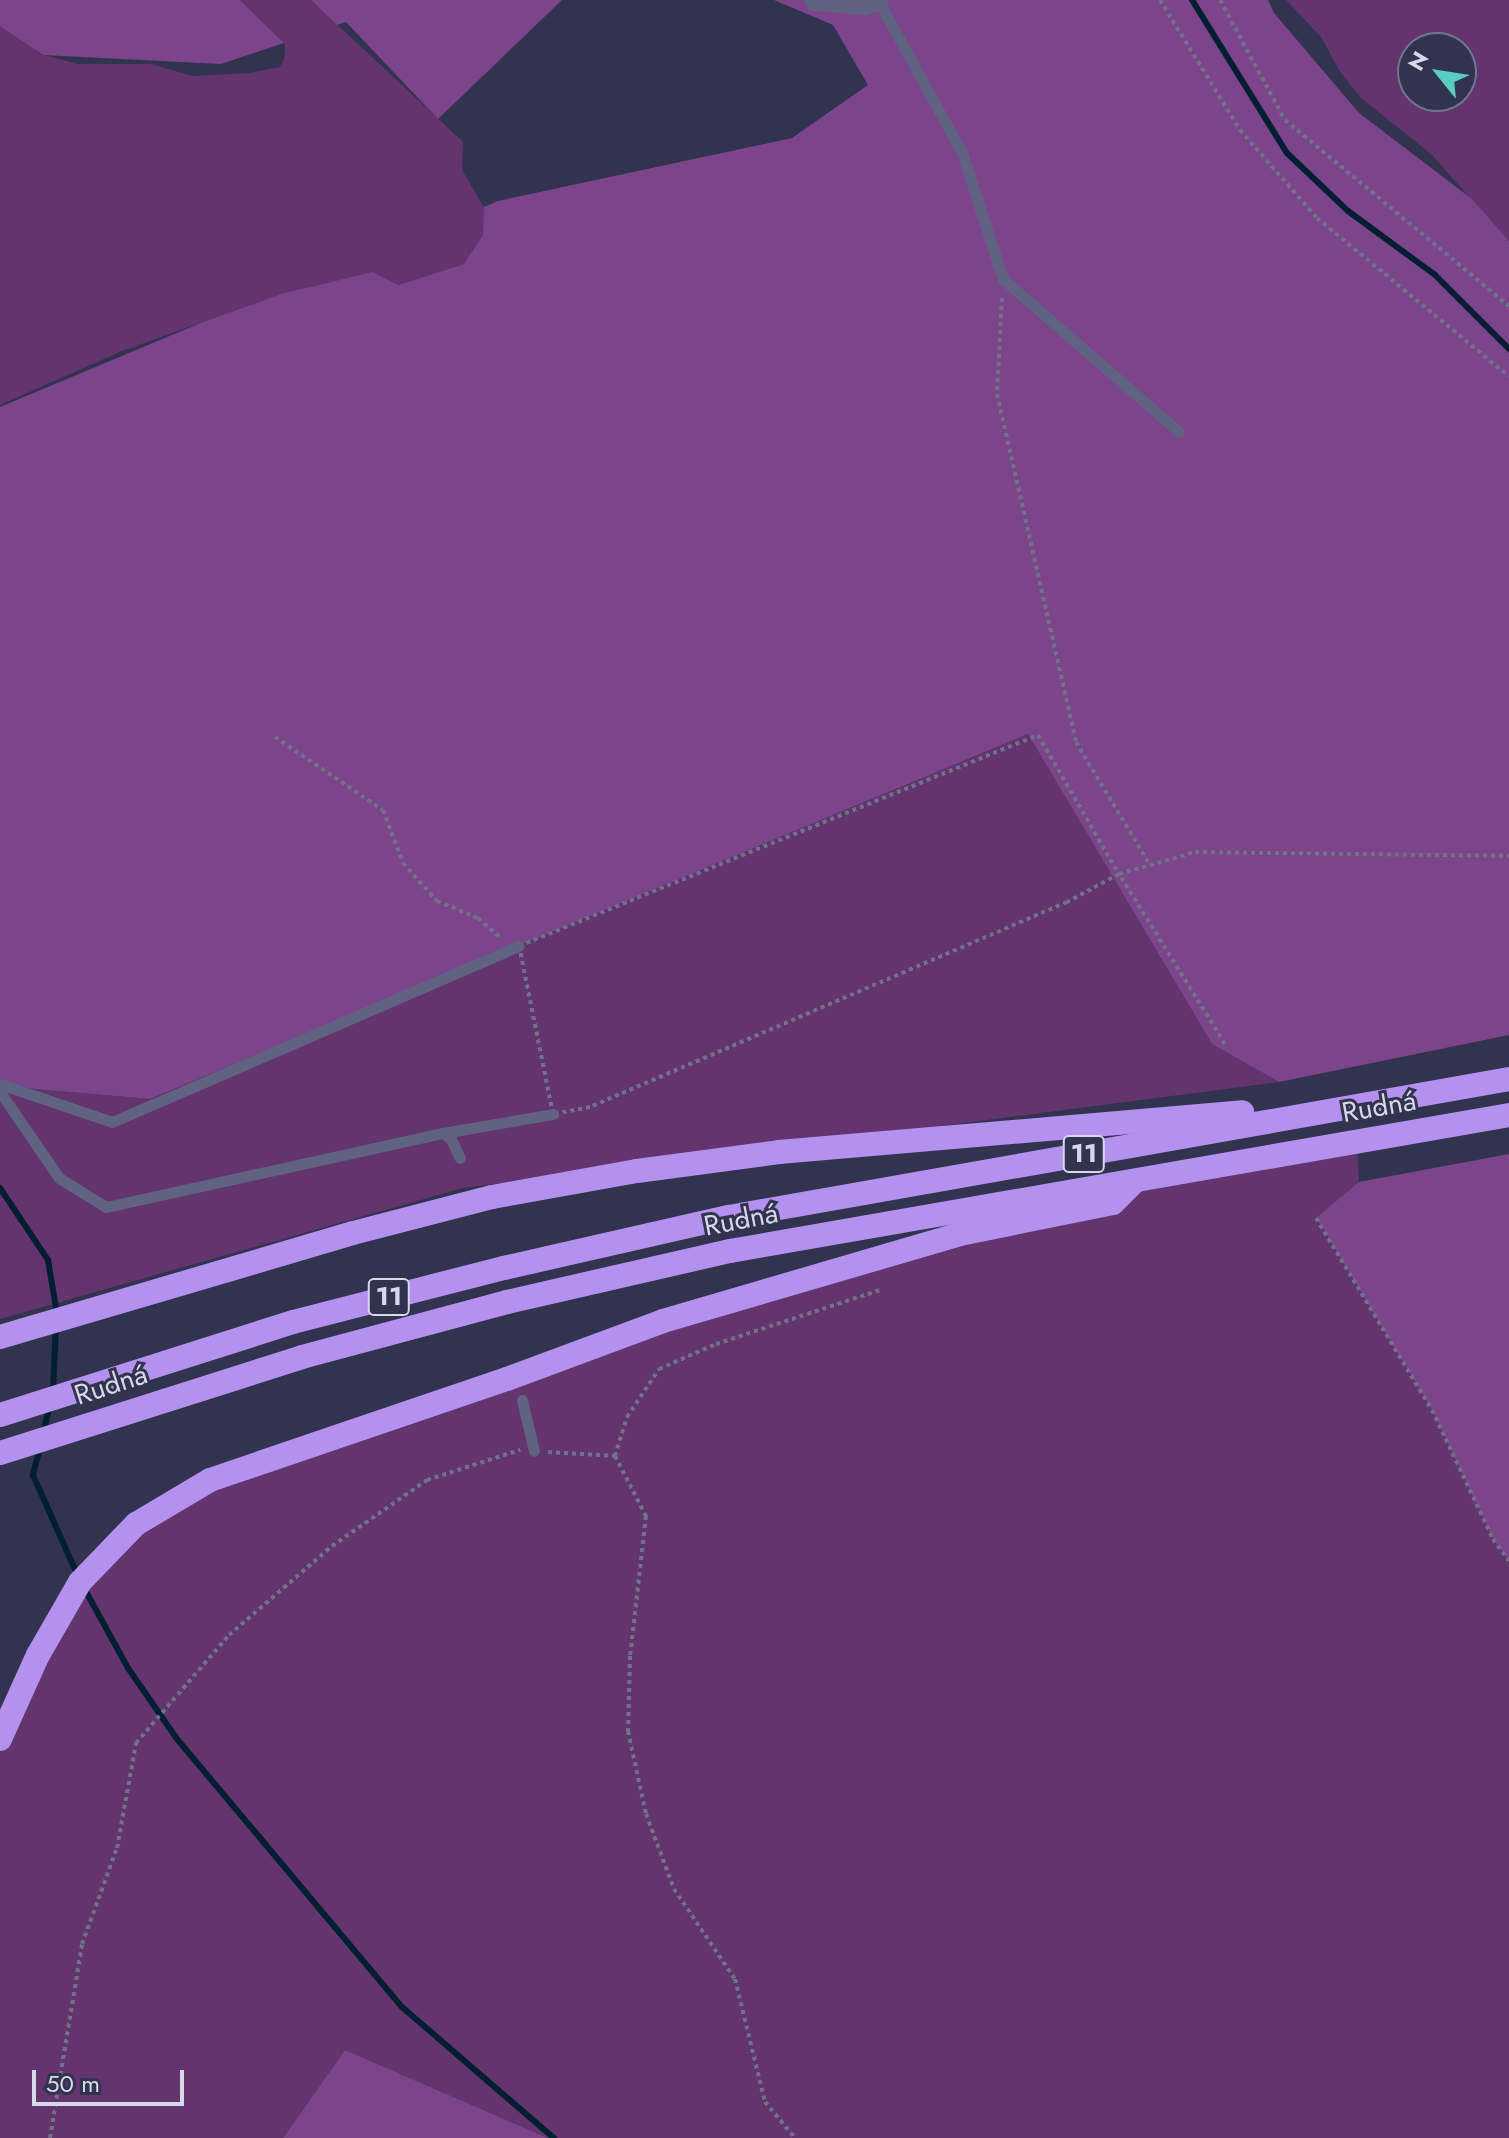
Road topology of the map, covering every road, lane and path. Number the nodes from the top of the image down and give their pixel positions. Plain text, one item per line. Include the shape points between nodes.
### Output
1 (815, 0) edge
2 (878, 0) edge
3 (1160, 0) edge
4 (1220, 0) edge
5 (1003, 279) junction
6 (1509, 306) edge
7 (1509, 376) edge
8 (1179, 432) dead end
9 (275, 737) dead end
10 (1509, 856) edge
11 (1150, 865) junction
12 (1119, 874) junction
13 (502, 940) dead end
14 (519, 946) junction
15 (1225, 1044) dead end
16 (1509, 1079) edge
17 (0, 1084) edge
18 (0, 1092) edge
19 (1383, 1101) junction
20 (553, 1114) junction
21 (1509, 1115) edge
22 (443, 1133) junction
23 (460, 1158) dead end
24 (1134, 1182) junction
25 (1316, 1218) dead end
26 (880, 1290) dead end
27 (0, 1337) edge
28 (522, 1400) dead end
29 (0, 1415) edge
30 (534, 1451) junction
31 (0, 1453) edge
32 (615, 1456) junction
33 (1509, 1561) edge
34 (0, 1739) edge
35 (50, 2138) edge
36 (795, 2138) edge

1 - 2 street
2 - 5 lane via 962,153
3 - 7 path via 1240,130 1317,218
4 - 6 path via 1285,120
5 - 8 lane
5 - 11 path via 997,394 1076,742
9 - 13 path via 383,810 403,863 437,901 478,918
10 - 11 path via 1195,852
11 - 12 path
12 - 14 path via 1038,735
12 - 15 path
12 - 20 path via 1067,902 590,1107
14 - 17 lane via 112,1122
14 - 20 path
16 - 19 highway, Rudná / 11
18 - 22 lane via 59,1178 106,1207
19 - 27 highway via 872,1143 623,1174 492,1197 353,1233
19 - 29 highway, Rudná / 11 via 729,1217 504,1268 293,1322
20 - 22 lane
21 - 24 highway, Rudná / 11
22 - 23 lane
24 - 31 highway, Rudná / 11 via 730,1251 507,1302 302,1357
24 - 34 highway via 1113,1203 960,1234 663,1321 210,1480 136,1524 80,1582 38,1655
25 - 33 path via 1432,1410 1493,1539
26 - 32 path via 716,1344 659,1369 627,1417
28 - 30 lane
30 - 32 path
30 - 35 path via 521,1449 427,1480 332,1546 229,1635 136,1743 117,1848 82,1944
32 - 36 path via 646,1516 631,1641 628,1731 643,1800 674,1889 735,1979 765,2102

